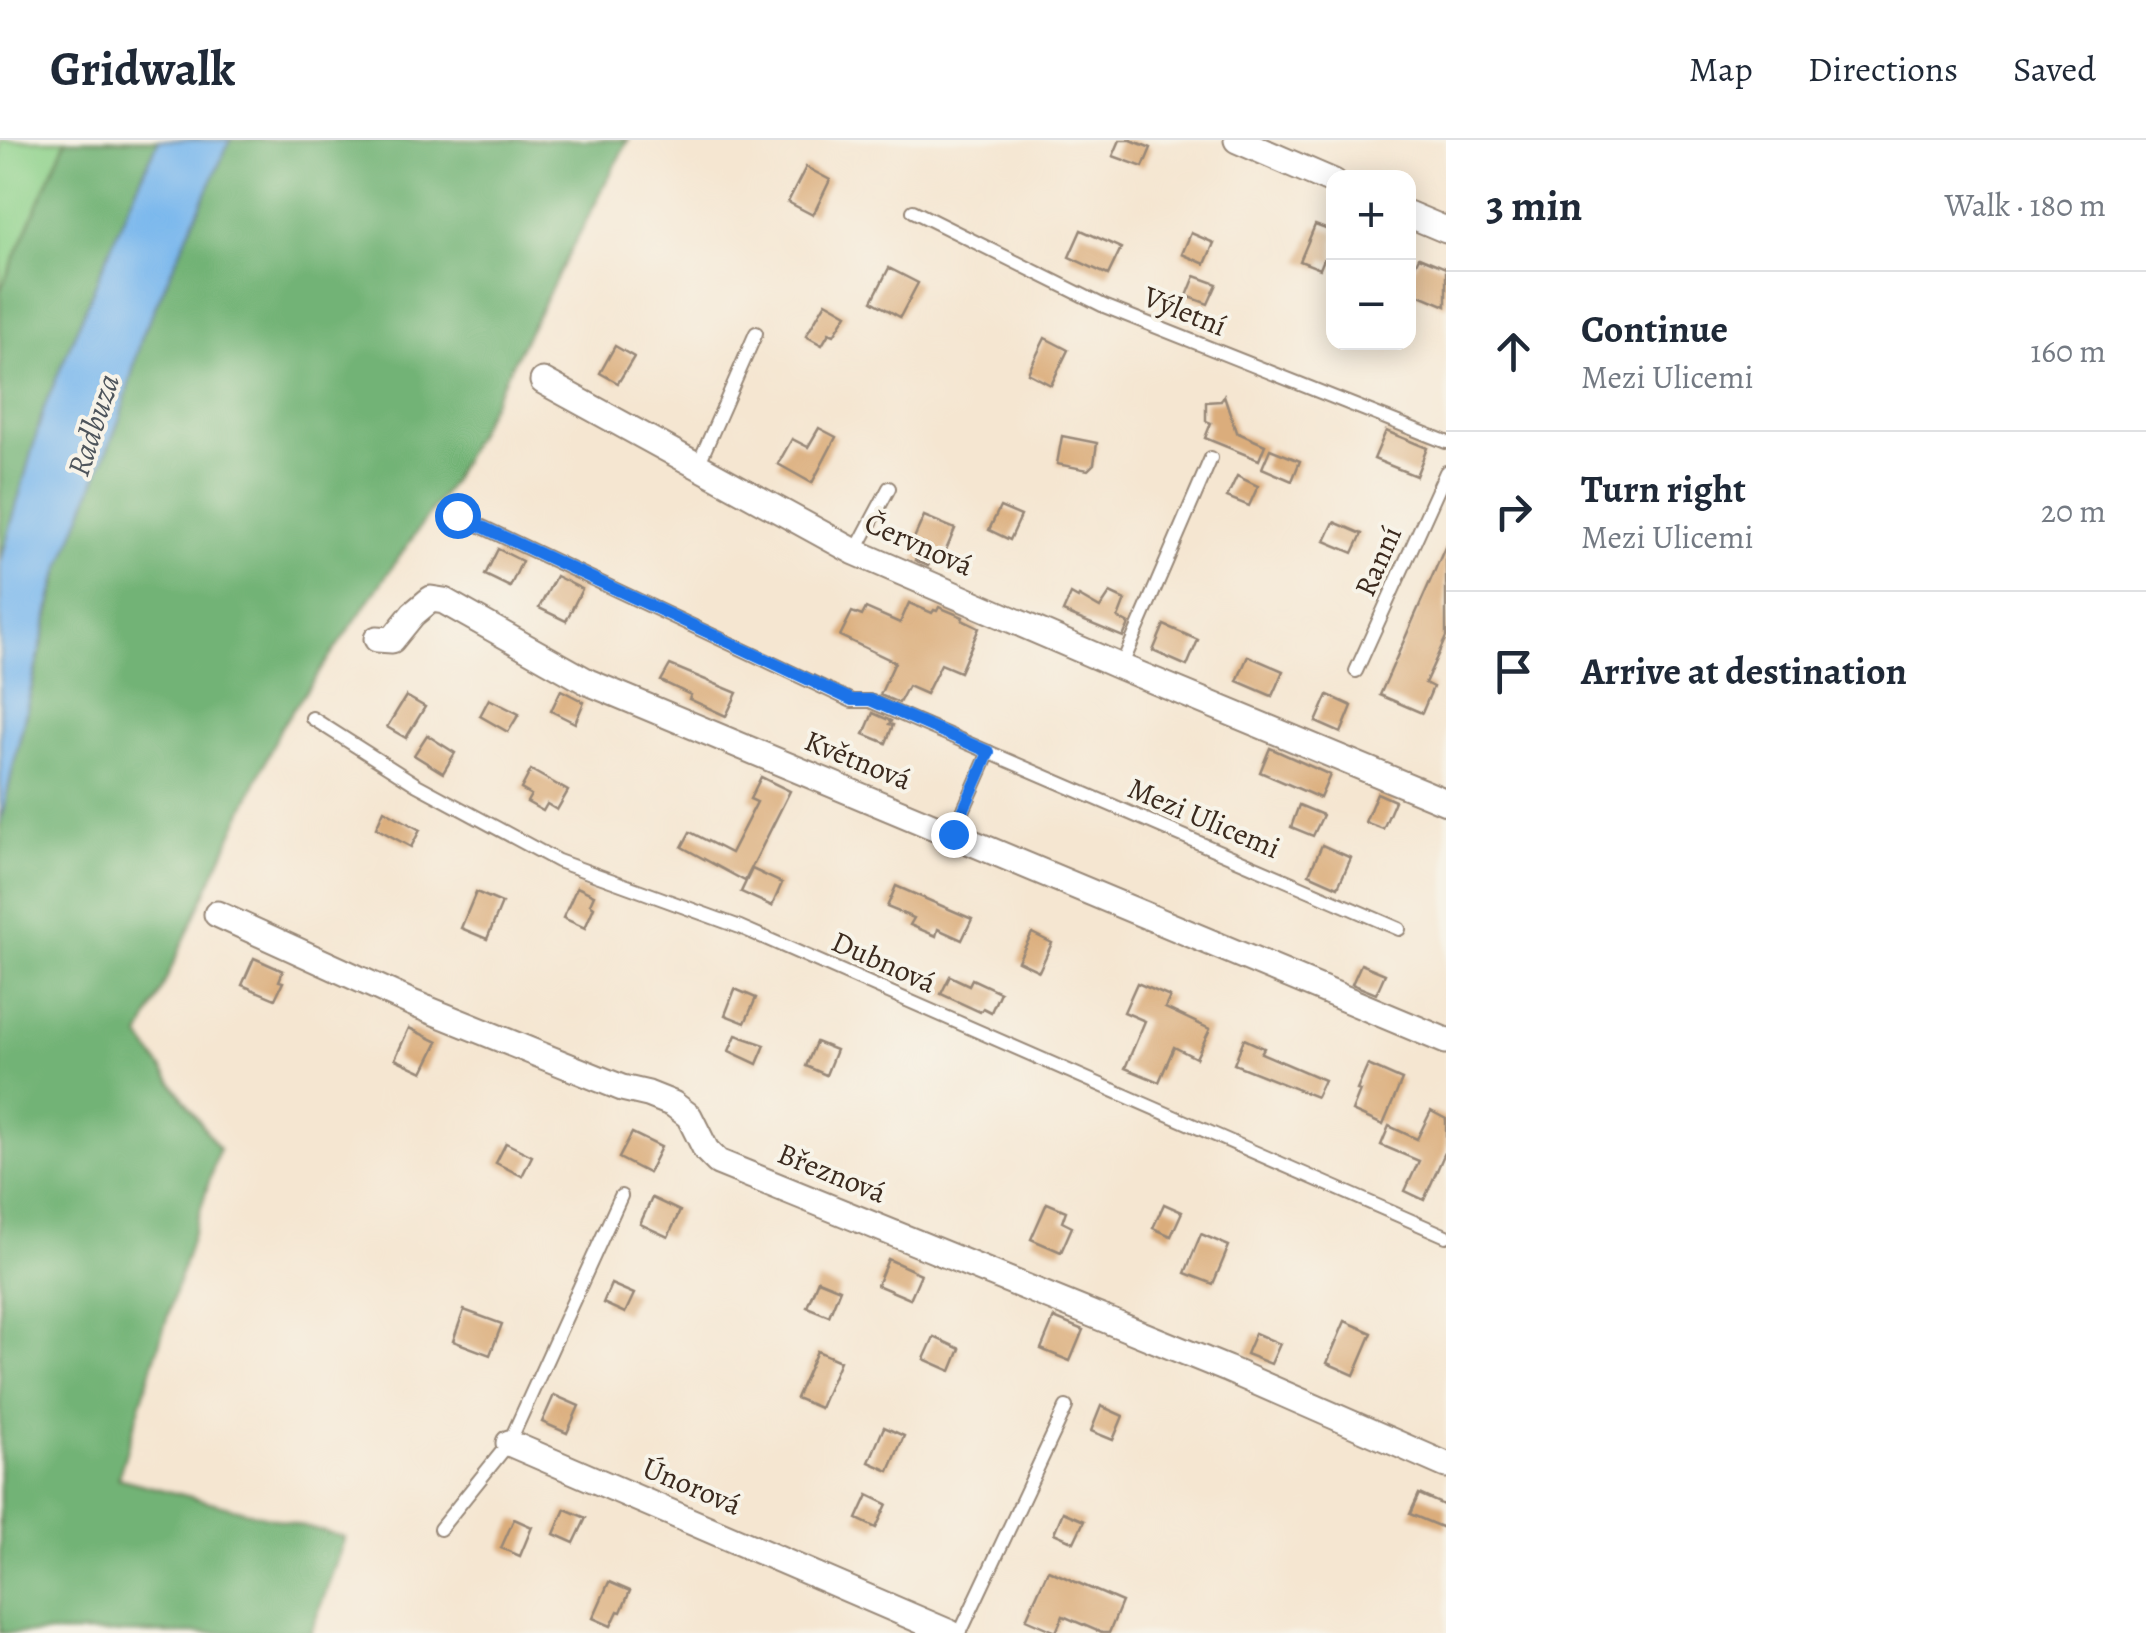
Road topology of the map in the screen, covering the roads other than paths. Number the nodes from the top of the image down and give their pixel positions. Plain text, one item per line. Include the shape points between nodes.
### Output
1 (1237, 140) edge
2 (1326, 179) edge
3 (913, 212) dead end
4 (1416, 217) edge
5 (1446, 230) edge
6 (756, 333) dead end
7 (543, 381) dead end
8 (1446, 442) edge
9 (1211, 458) dead end
10 (698, 466) junction
11 (1446, 472) edge
12 (889, 488) dead end
13 (457, 515) dead end
14 (855, 552) junction
15 (378, 639) dead end
16 (1121, 667) junction
17 (1356, 671) dead end
18 (312, 718) dead end
19 (989, 752) junction
20 (1446, 802) edge
21 (953, 834) junction
22 (217, 914) dead end
23 (1399, 929) dead end
24 (1446, 1041) edge
25 (621, 1196) dead end
26 (1446, 1236) edge
27 (1066, 1408) dead end
28 (509, 1443) junction
29 (1446, 1465) edge
30 (440, 1528) dead end
31 (945, 1632) edge

1 - 2 street
3 - 8 lane, Výletní via 1104,306
4 - 5 street
6 - 10 lane
7 - 10 street, Červnová
9 - 16 lane
10 - 14 street, Červnová
11 - 17 lane, Ranní
12 - 14 lane
13 - 19 lane, Mezi Ulicemi via 852,700 870,700
14 - 16 street, Červnová
15 - 21 street, Květnová via 392,640 432,599 444,601 588,682
16 - 20 street, Červnová
18 - 26 lane, Dubnová via 558,862 740,927
19 - 21 lane
19 - 23 lane, Mezi Ulicemi
21 - 24 street, Květnová
22 - 29 street, Březnová via 412,1003 673,1104 689,1116 718,1162
25 - 28 lane
27 - 31 lane
28 - 30 lane
28 - 31 street, Únorová

